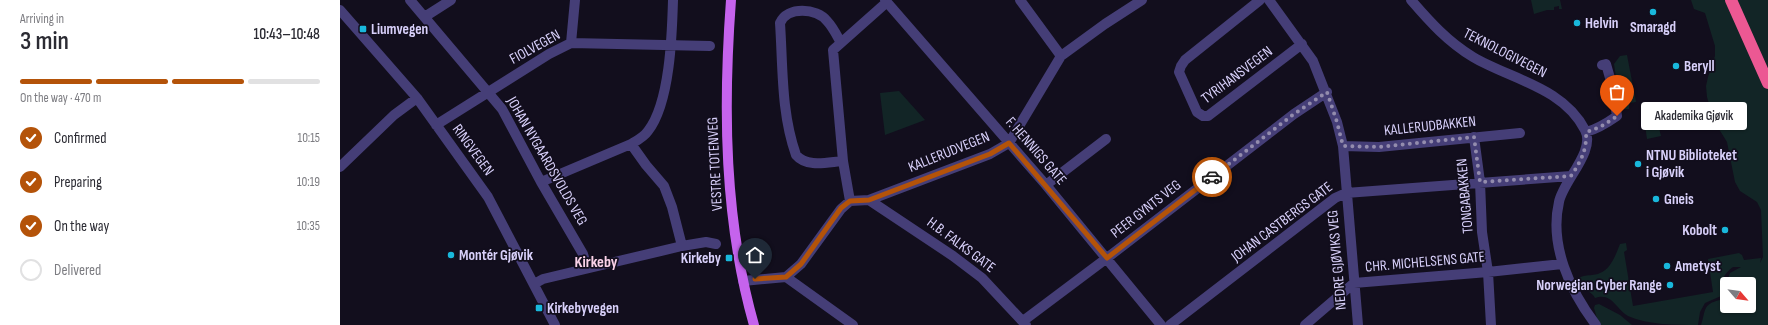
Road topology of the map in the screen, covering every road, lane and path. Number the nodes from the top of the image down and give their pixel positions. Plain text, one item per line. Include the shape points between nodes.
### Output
1 (410, 0) edge
2 (451, 0) edge
3 (575, 0) edge
4 (673, 0) edge
5 (731, 0) edge
6 (1020, 0) edge
7 (1142, 0) edge
8 (1260, 0) edge
9 (1270, 0) edge
10 (1411, 0) edge
11 (1731, 0) edge
12 (886, 1) edge
13 (340, 10) edge
14 (426, 16) junction
15 (571, 44) junction
16 (1302, 44) junction
17 (671, 46) junction
18 (710, 46) dead end
19 (837, 46) junction
20 (1061, 56) junction
21 (1602, 65) dead end
22 (1768, 82) edge
23 (487, 92) junction
24 (1327, 92) junction
25 (416, 98) junction
26 (436, 125) junction
27 (1586, 132) junction
28 (1520, 133) dead end
29 (1474, 137) junction
30 (1106, 139) dead end
31 (1009, 143) junction
32 (631, 144) junction
33 (1343, 146) junction
34 (843, 161) junction
35 (340, 167) edge
36 (1571, 176) junction
37 (541, 182) junction
38 (1480, 182) junction
39 (1046, 185) junction
40 (1346, 193) junction
41 (869, 200) junction
42 (850, 201) junction
43 (716, 244) dead end
44 (682, 246) junction
45 (1107, 258) junction
46 (1562, 264) junction
47 (587, 268) junction
48 (1488, 272) junction
49 (786, 277) junction
50 (743, 281) junction
51 (1354, 283) junction
52 (534, 284) junction
53 (1024, 323) edge
54 (555, 325) edge
55 (754, 325) edge
56 (853, 325) edge
57 (1161, 325) edge
58 (1170, 325) edge
59 (1304, 325) edge
60 (1358, 325) edge
61 (1491, 325) edge
62 (1596, 325) edge

1 - 14 street, JOHAN NYGAARDSVOLDS VEG
2 - 14 street
3 - 15 street
4 - 17 street
5 - 50 main road, VESTRE TOTENVEG via 728,148 733,219
6 - 20 street
7 - 20 street, KALLERUDVEGEN
8 - 16 street, TYRIHANSVEGEN via 1185,60 1181,66 1179,72 1197,112 1208,116
9 - 16 street, NEDRE GJØVIKS VEG
10 - 27 street, TEKNOLOGIVEGEN via 1449,41 1474,58 1539,87 1569,110
11 - 22 highway
12 - 19 street
12 - 31 street, F. HENNIGS GATE
13 - 25 street, RINGVEGEN
14 - 23 street, JOHAN NYGAARDSVOLDS VEG
15 - 17 street, FIOLVEGEN
15 - 23 street, FIOLVEGEN via 549,54
16 - 24 street, NEDRE GJØVIKS VEG
17 - 18 street, FIOLVEGEN
17 - 32 street via 670,62 657,114 648,132
19 - 34 street
19 - 34 street via 827,20 814,12 788,14 782,18 782,85 796,155 809,163
20 - 31 street, KALLERUDVEGEN
21 - 27 street via 1606,64 1612,84 1617,116 1606,124
23 - 26 street, FIOLVEGEN
23 - 37 street, JOHAN NYGAARDSVOLDS VEG via 502,109
24 - 33 street, NEDRE GJØVIKS VEG
24 - 45 street, PEER GYNTS VEG via 1294,114
25 - 26 street, RINGVEGEN
25 - 35 street via 394,115
26 - 52 street, RINGVEGEN via 488,196
27 - 36 street via 1587,146
28 - 29 street, KALLERUDBAKKEN
29 - 33 street, KALLERUDBAKKEN via 1379,147
29 - 38 street, TONGABAKKEN
30 - 39 street
31 - 39 street, F. HENNIGS GATE
31 - 41 street, KALLERUDVEGEN via 990,154
32 - 37 street
32 - 44 street via 664,186
33 - 40 street, NEDRE GJØVIKS VEG
34 - 42 street
36 - 38 street, JOHAN CASTBERGS GATE
36 - 46 street via 1563,189 1556,220
37 - 47 street, JOHAN NYGAARDSVOLDS VEG via 583,254
38 - 40 street, JOHAN CASTBERGS GATE
38 - 48 street, TONGABAKKEN via 1482,232
39 - 45 street, F. HENNIGS GATE
40 - 51 street, NEDRE GJØVIKS VEG
40 - 58 street, JOHAN CASTBERGS GATE via 1335,198
41 - 42 street, KALLERUDVEGEN
41 - 53 street, H.B. FALKS GATE via 982,278
42 - 49 street via 841,208 801,264
43 - 44 street via 706,242
44 - 47 street
45 - 53 street, PEER GYNTS VEG
45 - 57 street, F. HENNIGS GATE
46 - 48 street, CHR. MICHELSENS GATE
46 - 62 street
47 - 52 street via 543,279
48 - 51 street, CHR. MICHELSENS GATE
48 - 61 street, TONGABAKKEN
49 - 50 street
49 - 56 street
50 - 55 main road, VESTRE TOTENVEG
51 - 59 street, CHR. MICHELSENS GATE
51 - 60 street, NEDRE GJØVIKS VEG
52 - 54 street, RINGVEGEN

